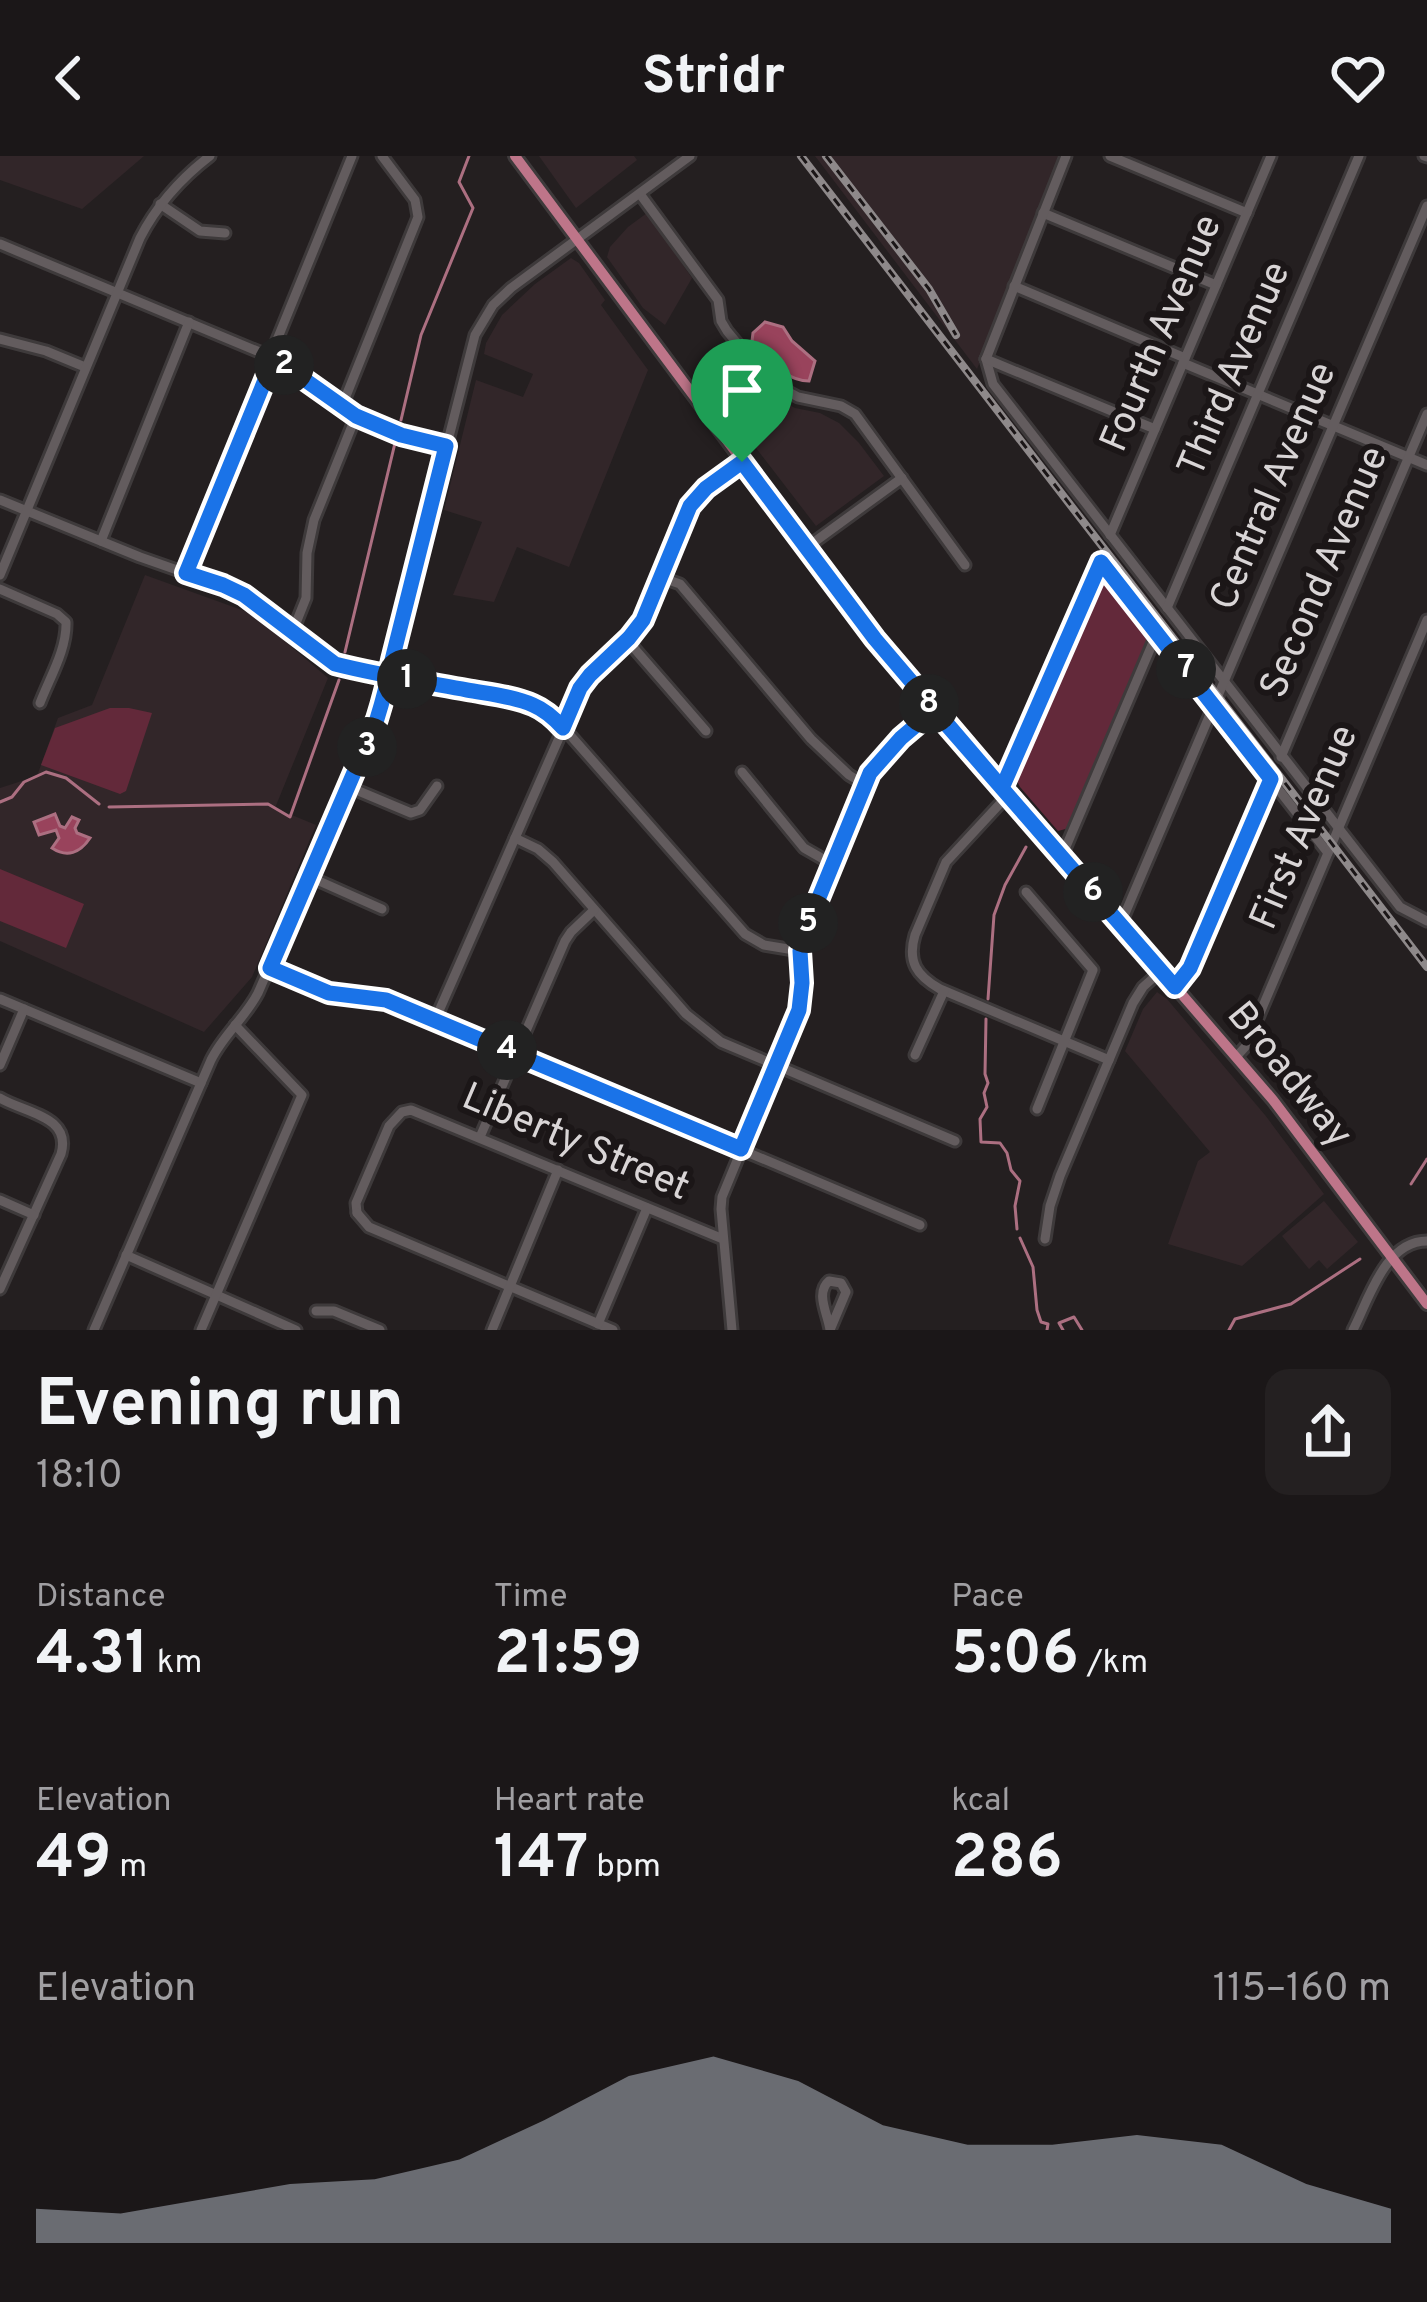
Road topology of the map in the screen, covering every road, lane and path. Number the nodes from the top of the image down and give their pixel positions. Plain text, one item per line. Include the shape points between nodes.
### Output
1 (210, 156) edge
2 (352, 156) edge
3 (382, 156) edge
4 (515, 156) edge
5 (689, 156) edge
6 (1066, 156) edge
7 (1110, 156) edge
8 (1271, 156) edge
9 (1359, 156) edge
10 (640, 194) junction
11 (160, 205) junction
12 (1427, 206) edge
13 (1043, 213) junction
14 (1247, 213) junction
15 (225, 233) dead end
16 (579, 241) junction
17 (0, 244) edge
18 (1216, 285) junction
19 (1014, 286) junction
20 (116, 292) junction
21 (189, 322) junction
22 (0, 340) edge
23 (272, 357) junction
24 (986, 358) junction
25 (1184, 360) junction
26 (85, 367) junction
27 (1258, 394) junction
28 (342, 406) junction
29 (1427, 414) edge
30 (356, 416) junction
31 (1333, 426) junction
32 (1155, 429) junction
33 (446, 446) junction
34 (1408, 457) junction
35 (742, 462) junction
36 (1427, 465) edge
37 (902, 478) junction
38 (0, 500) edge
39 (27, 511) junction
40 (1111, 535) junction
41 (101, 541) junction
42 (806, 548) junction
43 (965, 565) dead end
44 (186, 573) junction
45 (0, 575) edge
46 (660, 577) junction
47 (0, 589) edge
48 (1167, 608) junction
49 (1427, 620) edge
50 (292, 633) junction
51 (1157, 633) junction
52 (626, 640) junction
53 (389, 675) junction
54 (1224, 683) junction
55 (40, 703) dead end
56 (1214, 706) junction
57 (934, 710) junction
58 (563, 728) junction
59 (706, 731) dead end
60 (1281, 757) junction
61 (742, 772) dead end
62 (1271, 779) junction
63 (864, 784) junction
64 (437, 786) dead end
65 (349, 787) junction
66 (1005, 791) junction
67 (1338, 828) junction
68 (514, 838) junction
69 (1328, 853) junction
70 (1062, 856) junction
71 (832, 864) junction
72 (310, 877) junction
73 (1026, 892) dead end
74 (382, 909) dead end
75 (594, 910) junction
76 (1427, 921) edge
77 (1121, 923) junction
78 (800, 951) junction
79 (270, 968) junction
80 (1161, 970) junction
81 (1175, 987) junction
82 (944, 991) junction
83 (0, 999) edge
84 (24, 1009) junction
85 (435, 1020) junction
86 (235, 1025) junction
87 (1065, 1042) junction
88 (515, 1054) junction
89 (915, 1055) dead end
90 (1236, 1057) junction
91 (1109, 1060) junction
92 (0, 1065) edge
93 (776, 1066) junction
94 (201, 1082) junction
95 (0, 1098) edge
96 (1037, 1109) dead end
97 (480, 1137) junction
98 (955, 1142) dead end
99 (741, 1149) junction
100 (558, 1170) junction
101 (0, 1200) edge
102 (647, 1208) junction
103 (34, 1215) junction
104 (920, 1225) dead end
105 (723, 1239) junction
106 (1046, 1239) dead end
107 (1427, 1241) edge
108 (126, 1255) junction
109 (1390, 1259) junction
110 (510, 1287) junction
111 (0, 1289) edge
112 (216, 1295) junction
113 (1427, 1304) edge
114 (598, 1324) junction
115 (94, 1330) edge
116 (201, 1330) edge
117 (298, 1330) edge
118 (380, 1330) edge
119 (492, 1330) edge
120 (613, 1330) edge
121 (732, 1330) edge
122 (830, 1330) edge
123 (1353, 1330) edge

1 - 11 street
2 - 23 street
3 - 28 street via 415,200 418,217
4 - 16 main road, Broadway
5 - 10 street
6 - 13 street
7 - 14 street
8 - 14 street, Fourth Avenue
9 - 27 street, Third Avenue
10 - 16 street
10 - 37 street via 718,300 721,321 747,356 790,394 854,414
11 - 15 street via 200,231
11 - 20 street
12 - 31 street, Central Avenue
13 - 18 street
13 - 19 street
14 - 18 street, Fourth Avenue
16 - 33 street via 488,311 472,341
16 - 35 main road, Broadway
17 - 20 street
18 - 25 street, Fourth Avenue
19 - 24 street
19 - 25 street
20 - 21 street
20 - 26 street
21 - 23 street
21 - 41 street
22 - 26 street
23 - 28 street
23 - 44 street
24 - 32 street
24 - 40 street via 993,383
25 - 27 street
25 - 32 street, Fourth Avenue
26 - 39 street
27 - 31 street
27 - 48 street, Third Avenue
28 - 30 street
29 - 34 street, Second Avenue
30 - 33 street
30 - 50 street via 314,520 306,598
31 - 34 street
31 - 54 street, Central Avenue
32 - 40 street, Fourth Avenue
33 - 53 street
34 - 36 street
34 - 60 street, Second Avenue
35 - 42 main road, Broadway
35 - 46 street via 690,506
37 - 42 street
37 - 43 street
38 - 39 street
39 - 41 street
39 - 45 street
40 - 48 street
41 - 44 street
42 - 57 main road, Broadway
44 - 50 street via 244,595
46 - 52 street
46 - 63 street via 680,584 812,740
47 - 55 street via 66,622
48 - 54 street
49 - 67 street, First Avenue
50 - 53 street via 335,664
51 - 56 street
51 - 66 street via 1101,562
51 - 70 street
52 - 58 street via 580,688
52 - 59 street
53 - 58 street via 531,704
53 - 65 street
54 - 56 street, Central Avenue
54 - 60 street
56 - 62 street
56 - 77 street, Central Avenue
57 - 63 street
57 - 66 main road, Broadway
58 - 68 street
58 - 78 street via 733,922 757,942
60 - 67 street
61 - 71 street via 804,848
62 - 69 street
62 - 81 street
63 - 71 street
64 - 65 street via 411,813
65 - 72 street
66 - 70 main road, Broadway
66 - 82 street via 946,862 911,947 917,973
67 - 69 street, First Avenue
67 - 76 street via 1400,907
68 - 75 street via 554,862
68 - 85 street
69 - 90 street, First Avenue
70 - 77 main road, Broadway
71 - 78 street
72 - 74 street
72 - 79 street
73 - 87 street via 1093,970
75 - 88 street via 565,941
75 - 93 street via 703,1030
77 - 80 main road, Broadway
78 - 93 street via 799,1010
79 - 85 street via 329,993 379,998
79 - 86 street
80 - 81 main road, Broadway
80 - 91 street via 1137,994
81 - 90 main road, Broadway
82 - 87 street
82 - 89 street
83 - 84 street
84 - 92 street
84 - 94 street
85 - 88 street
86 - 94 street
86 - 112 street via 302,1095
87 - 91 street
87 - 96 street
88 - 97 street
88 - 99 street
90 - 109 main road, Broadway
91 - 106 street via 1060,1176
93 - 98 street
93 - 99 street
94 - 108 street
95 - 103 street via 67,1132
97 - 100 street, Liberty Street
97 - 110 street, Liberty Street via 402,1112 353,1216
99 - 104 street
99 - 105 street via 722,1197
100 - 102 street, Liberty Street
100 - 110 street
101 - 103 street
102 - 105 street, Liberty Street
102 - 114 street
103 - 111 street
105 - 121 street
107 - 109 street
108 - 112 street
108 - 115 street
109 - 113 main road, Broadway
109 - 123 street
110 - 114 street
110 - 119 street
112 - 116 street
112 - 117 street
114 - 120 street
117 - 118 street via 314,1305
122 - 122 street via 846,1292 835,1281 822,1291

